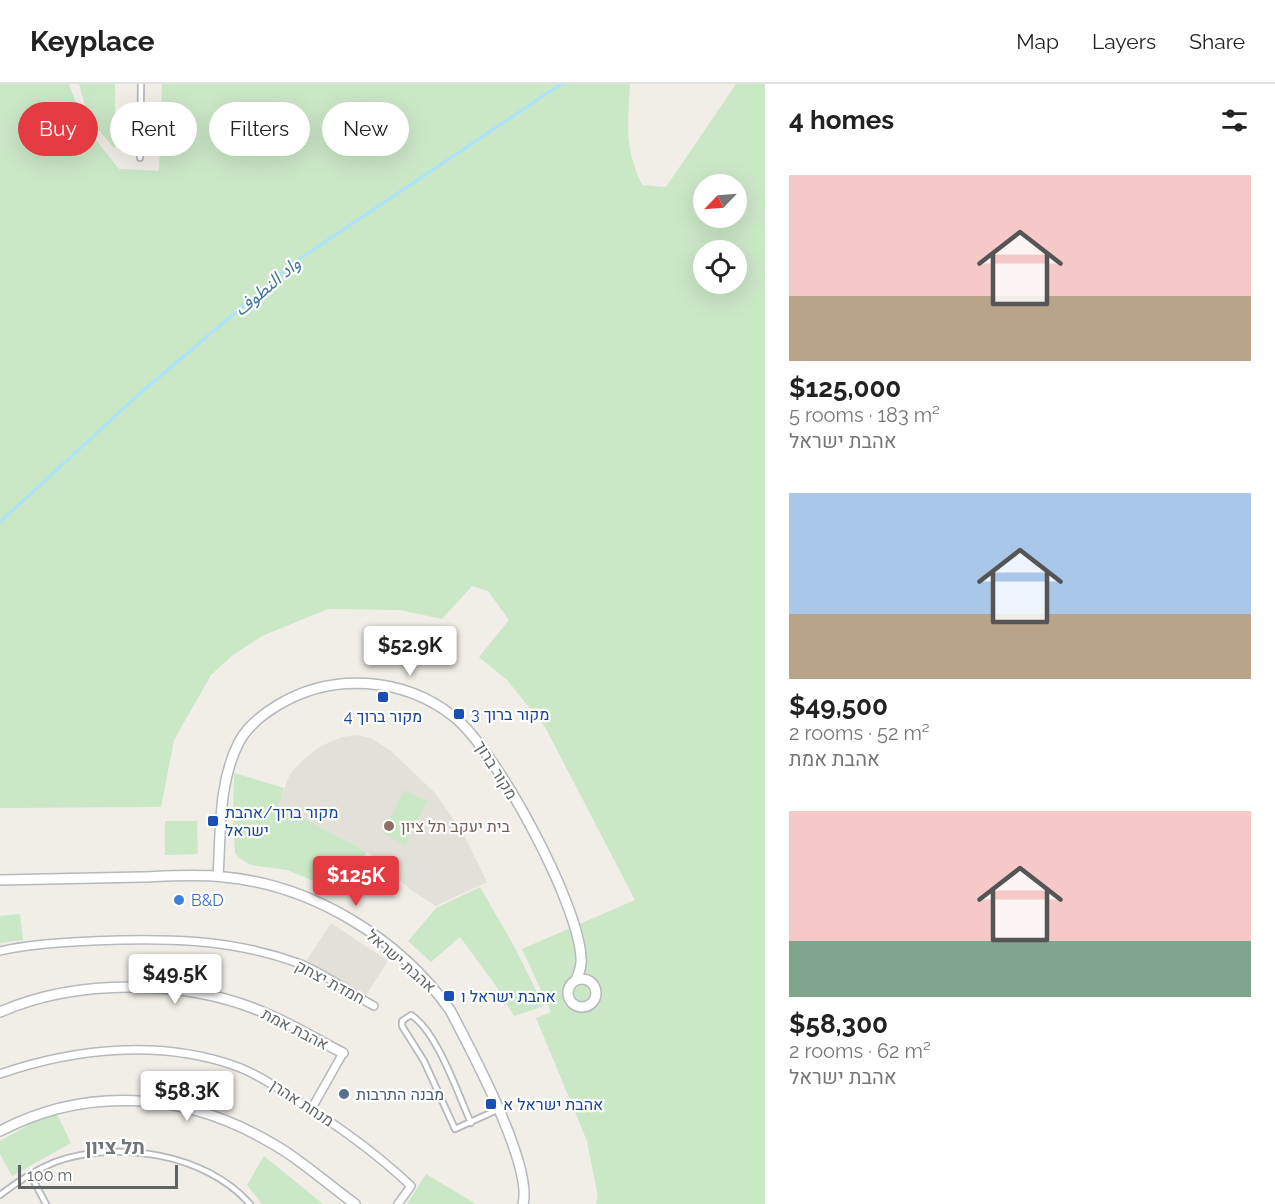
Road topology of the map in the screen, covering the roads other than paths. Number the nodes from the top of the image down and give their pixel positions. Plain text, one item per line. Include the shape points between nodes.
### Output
1 (141, 84) edge
2 (140, 158) dead end
3 (218, 876) junction
4 (0, 880) edge
5 (0, 951) edge
6 (581, 959) junction
7 (576, 980) junction
8 (590, 981) junction
9 (374, 1006) dead end
10 (0, 1012) edge
11 (343, 1053) joint
12 (0, 1074) edge
13 (312, 1108) junction
14 (497, 1110) junction
15 (471, 1123) junction
16 (0, 1131) edge
17 (30, 1174) junction
18 (0, 1195) edge
19 (46, 1204) edge
20 (250, 1204) edge
21 (355, 1204) edge
22 (398, 1204) edge
23 (523, 1204) edge

1 - 2 lane
3 - 4 street, אהבת ישראל
3 - 6 street, מקור ברוך via 228,768 240,739 251,726 285,701 326,686 372,684 406,690 429,699 454,716 487,752 557,882 575,929
3 - 14 street, אהבת ישראל via 308,898 378,938 438,992
5 - 9 street, חמדת יצחק via 73,942 201,940 300,964
6 - 7 street, מקור ברוך
6 - 8 street
7 - 8 street
7 - 8 street via 569,996 574,1004 583,1007 596,996
10 - 11 street, אהבת אמת via 43,996 77,990 106,987 174,991 264,1012
11 - 13 street
12 - 13 street, מנחת אהרן via 73,1054 172,1052 239,1067
13 - 22 street, מנחת אהרן via 387,1163 411,1186
14 - 15 lane
14 - 23 street, אהבת ישראל via 521,1170
15 - 15 lane via 428,1033 411,1015 402,1026 424,1061 455,1129
16 - 21 street via 63,1106 135,1100 167,1104 225,1119 268,1141
17 - 18 lane
17 - 19 lane
17 - 20 lane via 75,1156 150,1154 217,1177

